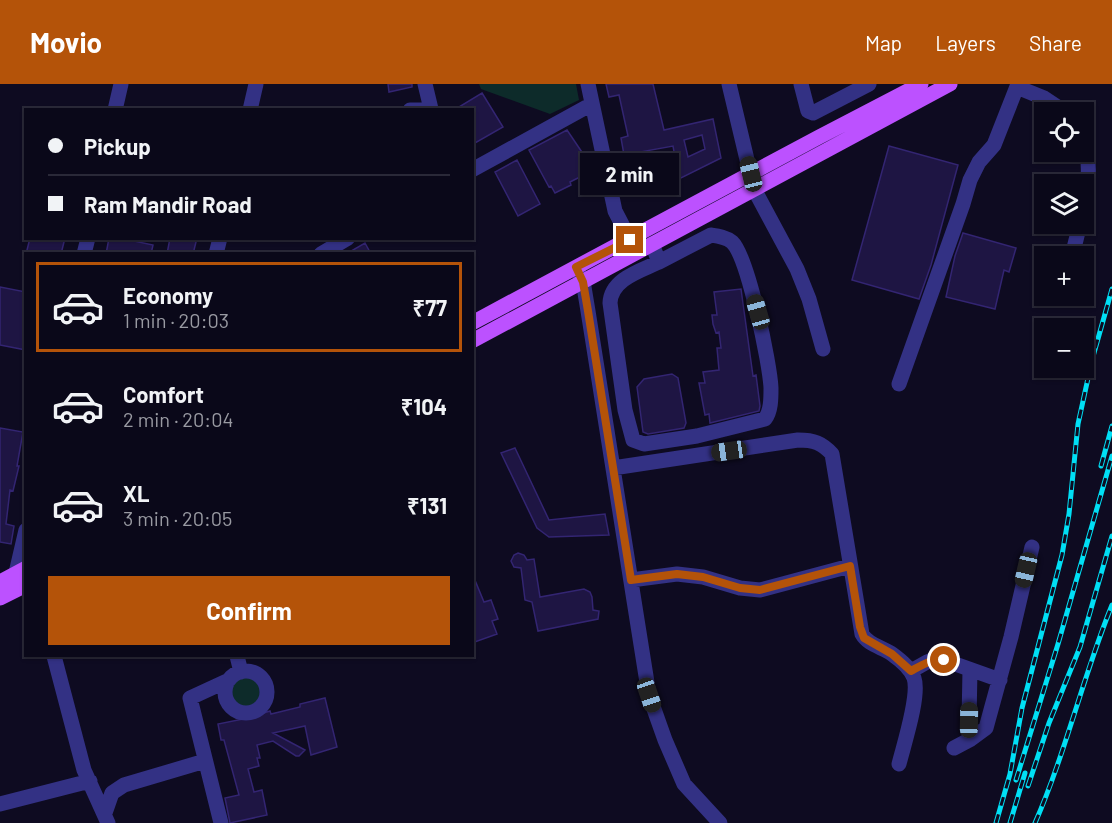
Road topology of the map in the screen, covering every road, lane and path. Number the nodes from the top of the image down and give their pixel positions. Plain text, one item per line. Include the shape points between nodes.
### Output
1 (121, 84) edge
2 (256, 84) edge
3 (425, 84) edge
4 (588, 84) edge
5 (729, 84) edge
6 (801, 84) edge
7 (869, 84) edge
8 (921, 84) edge
9 (950, 84) edge
10 (1017, 86) edge
11 (1050, 102) edge
12 (592, 104) junction
13 (831, 104) junction
14 (115, 108) edge
15 (250, 108) edge
16 (431, 108) edge
17 (845, 132) junction
18 (474, 168) edge
19 (753, 181) junction
20 (345, 240) edge
21 (630, 240) junction
22 (652, 244) junction
23 (324, 252) edge
24 (659, 262) junction
25 (579, 274) junction
26 (474, 322) edge
27 (474, 340) edge
28 (823, 349) dead end
29 (899, 384) dead end
30 (613, 468) junction
31 (24, 538) edge
32 (1032, 547) dead end
33 (850, 566) junction
34 (631, 580) junction
35 (13, 582) edge
36 (54, 657) edge
37 (237, 657) edge
38 (970, 670) junction
39 (911, 671) junction
40 (1000, 680) junction
41 (971, 739) junction
42 (954, 747) dead end
43 (205, 761) junction
44 (899, 764) dead end
45 (90, 781) junction
46 (0, 804) edge
47 (106, 818) edge
48 (221, 823) edge
49 (720, 823) edge

1 - 14 street
2 - 15 street
3 - 16 street
4 - 12 street
5 - 19 street
6 - 13 street via 810,113
7 - 13 street
8 - 17 main road
9 - 17 main road
10 - 11 street
10 - 29 street via 994,146 979,162 970,180
12 - 18 street
12 - 21 street via 615,211
13 - 17 street
17 - 19 main road
19 - 21 main road
19 - 22 main road
19 - 28 street via 797,269
20 - 23 street
21 - 25 main road
22 - 24 street
22 - 25 main road
24 - 24 street via 622,280 610,293 633,440 644,444 697,436 765,419 771,387 758,312 742,256 732,242 711,235
25 - 26 main road
25 - 27 main road
25 - 30 street
30 - 33 street via 798,440 823,444 832,454
30 - 34 street
31 - 35 street
32 - 40 street
33 - 34 street via 760,590 677,574
33 - 39 street via 864,638
34 - 49 street via 649,695 665,740 684,784
36 - 45 street
37 - 43 street via 235,676 190,698
38 - 39 street via 935,659
38 - 40 street
38 - 41 street
39 - 44 street via 915,695
40 - 41 street via 986,728
41 - 42 street
43 - 47 street via 124,785 112,794
43 - 48 street
45 - 46 street
45 - 47 street

